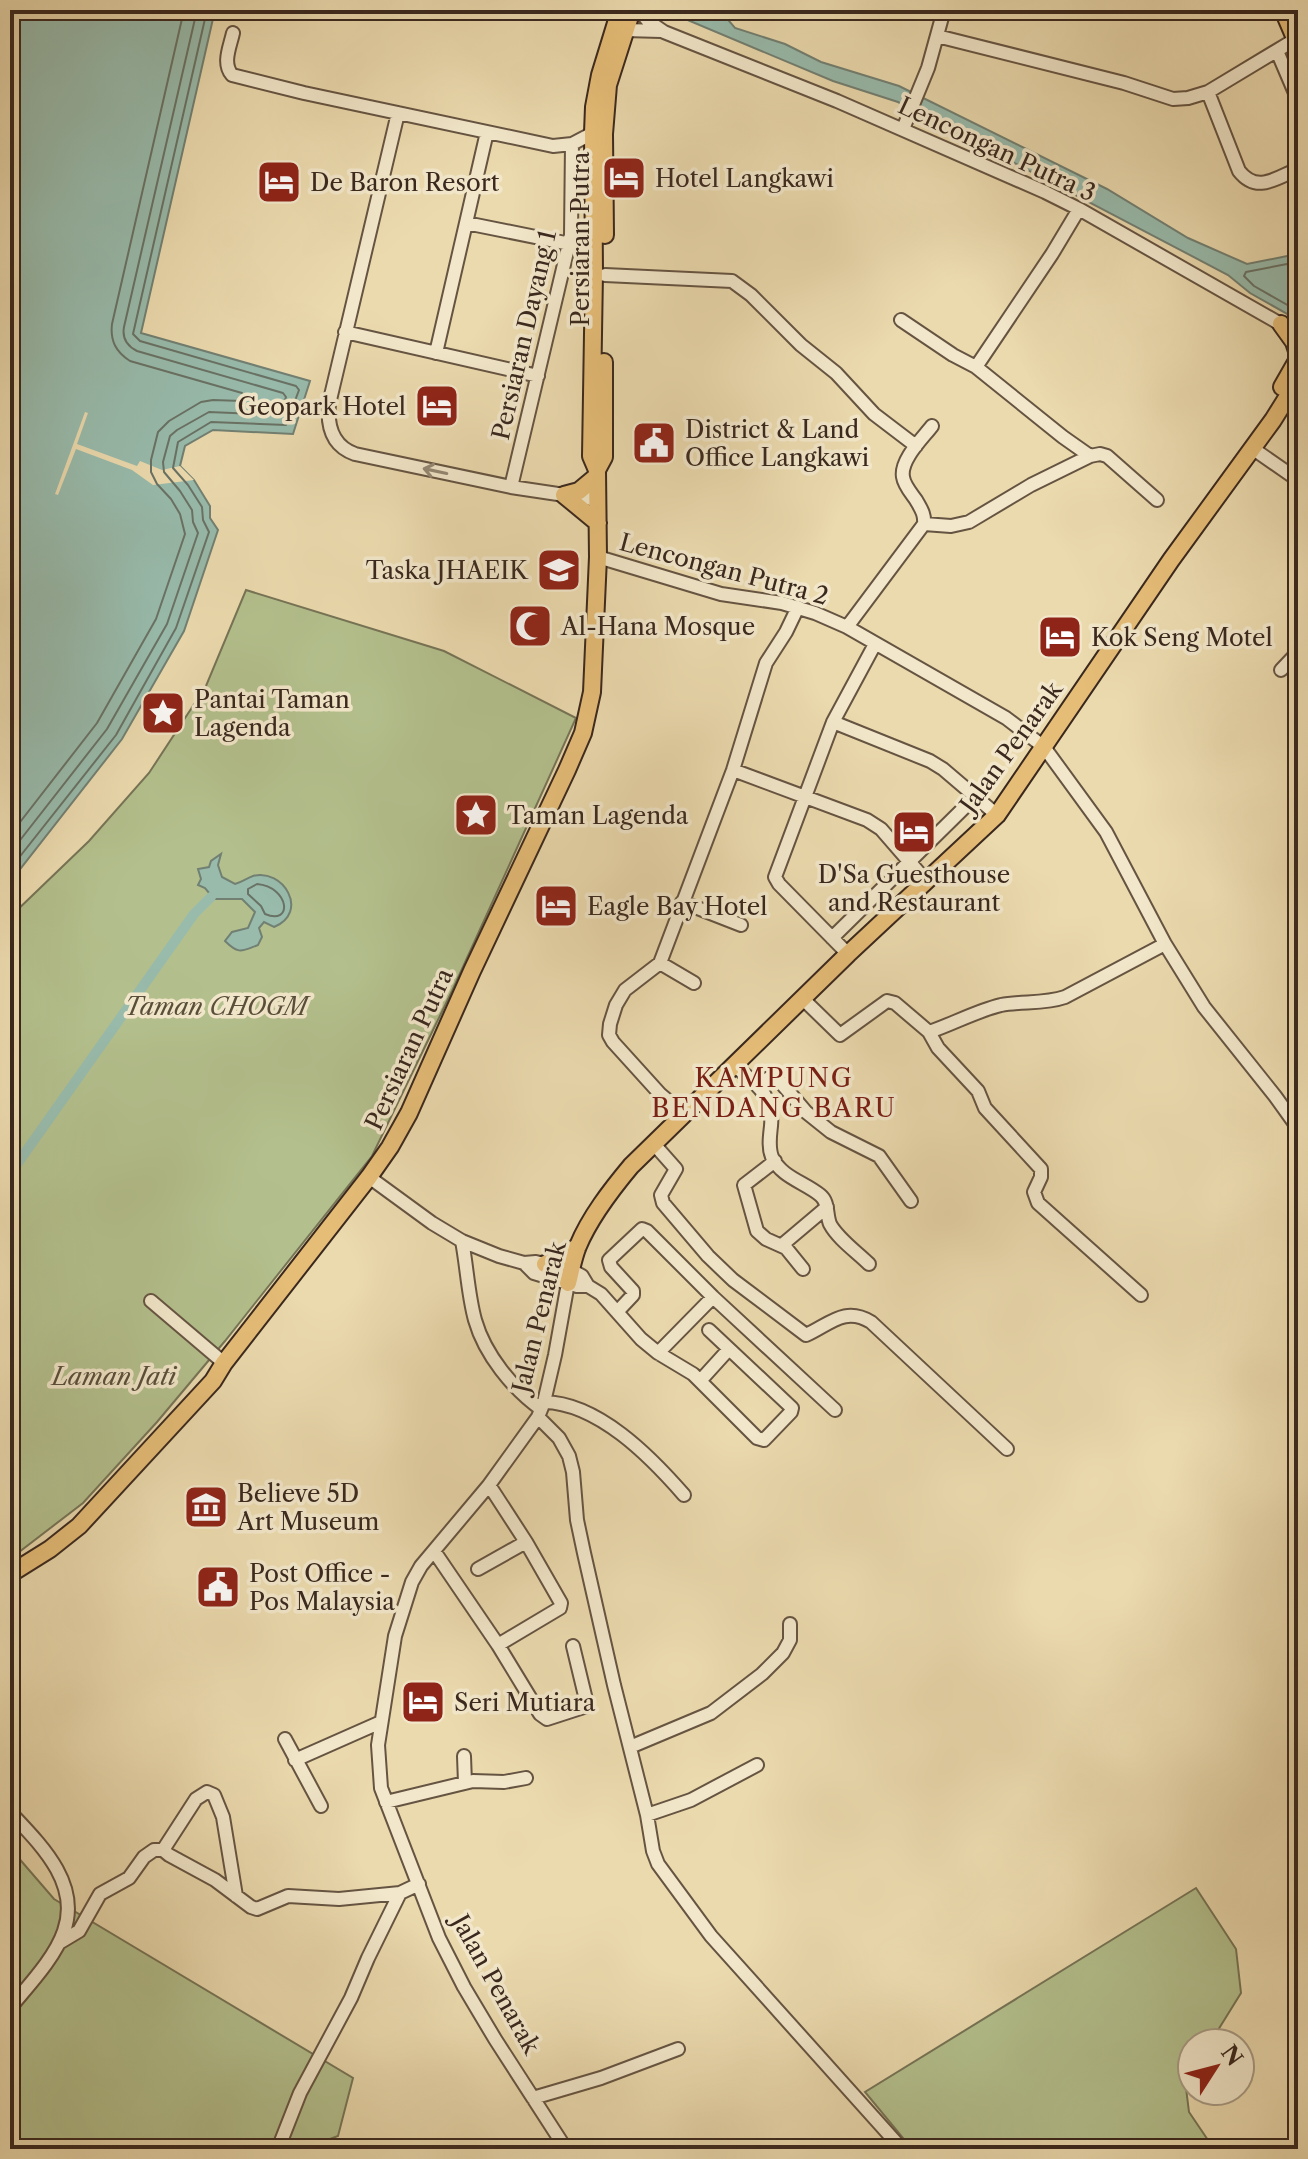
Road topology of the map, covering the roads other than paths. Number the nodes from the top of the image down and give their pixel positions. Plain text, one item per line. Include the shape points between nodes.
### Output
1 (620, 10) edge
2 (632, 10) edge
3 (639, 10) edge
4 (944, 10) edge
5 (1283, 10) edge
6 (625, 30) junction
7 (664, 32) junction
8 (233, 33) dead end
9 (937, 36) junction
10 (1297, 42) edge
11 (1277, 51) junction
12 (1208, 92) junction
13 (1298, 100) edge
14 (398, 113) junction
15 (903, 129) junction
16 (487, 132) junction
17 (593, 133) junction
18 (572, 144) junction
19 (1298, 169) edge
20 (1079, 209) junction
21 (466, 223) junction
22 (570, 244) junction
23 (605, 275) junction
24 (901, 320) dead end
25 (1281, 324) junction
26 (345, 332) junction
27 (1298, 334) edge
28 (436, 353) junction
29 (1298, 356) edge
30 (976, 367) junction
31 (538, 376) junction
32 (1298, 380) edge
33 (1298, 396) edge
34 (1273, 420) junction
35 (932, 426) dead end
36 (916, 446) junction
37 (1248, 453) junction
38 (1090, 456) junction
39 (597, 473) junction
40 (1298, 480) edge
41 (511, 487) junction
42 (564, 495) junction
43 (598, 500) junction
44 (1157, 500) dead end
45 (598, 523) junction
46 (924, 524) junction
47 (598, 557) junction
48 (798, 607) junction
49 (847, 627) junction
50 (875, 644) junction
51 (1298, 652) edge
52 (1281, 670) dead end
53 (833, 722) junction
54 (1044, 747) junction
55 (733, 770) junction
56 (806, 796) junction
57 (975, 797) junction
58 (997, 815) junction
59 (909, 863) junction
60 (927, 882) junction
61 (682, 902) junction
62 (741, 925) dead end
63 (832, 938) junction
64 (1165, 944) junction
65 (848, 954) junction
66 (660, 963) junction
67 (694, 983) dead end
68 (803, 999) junction
69 (929, 1032) junction
70 (735, 1066) junction
71 (758, 1086) junction
72 (684, 1114) junction
73 (1298, 1128) edge
74 (653, 1143) junction
75 (775, 1161) junction
76 (369, 1177) junction
77 (911, 1201) dead end
78 (827, 1207) junction
79 (462, 1241) junction
80 (782, 1245) junction
81 (578, 1246) junction
82 (869, 1264) dead end
83 (803, 1269) dead end
84 (544, 1270) junction
85 (569, 1276) junction
86 (1141, 1295) dead end
87 (713, 1297) junction
88 (151, 1301) dead end
89 (563, 1307) junction
90 (617, 1312) junction
91 (709, 1330) dead end
92 (729, 1349) junction
93 (658, 1353) junction
94 (224, 1363) junction
95 (700, 1381) junction
96 (541, 1409) junction
97 (835, 1410) dead end
98 (1007, 1449) dead end
99 (489, 1485) junction
100 (684, 1495) dead end
101 (526, 1542) junction
102 (434, 1551) junction
103 (478, 1569) dead end
104 (10, 1574) edge
105 (790, 1624) dead end
106 (498, 1645) junction
107 (573, 1646) dead end
108 (381, 1722) junction
109 (285, 1739) dead end
110 (630, 1747) junction
111 (464, 1756) dead end
112 (295, 1760) junction
113 (757, 1765) dead end
114 (526, 1778) dead end
115 (465, 1783) junction
116 (386, 1802) junction
117 (321, 1806) dead end
118 (10, 1812) edge
119 (647, 1815) junction
120 (163, 1850) junction
121 (419, 1884) junction
122 (400, 1893) junction
123 (236, 1896) junction
124 (59, 1943) junction
125 (10, 2008) edge
126 (678, 2049) dead end
127 (533, 2098) junction
128 (278, 2149) edge
129 (566, 2149) edge
130 (902, 2149) edge

1 - 17 main road, Persiaran Putra via 600,75
2 - 6 main road, Persiaran Putra
3 - 7 street
4 - 9 street
5 - 10 main road
6 - 7 street
6 - 23 main road, Persiaran Putra via 605,110
7 - 15 street, Lencongan Putra 3
8 - 14 street via 226,63 232,75
9 - 12 street via 1173,99
9 - 15 street
10 - 11 street
11 - 12 street
11 - 13 street
12 - 19 street via 1245,179 1261,184
14 - 16 street
14 - 26 street
15 - 20 street, Lencongan Putra 3
16 - 18 street via 553,146
16 - 21 street
17 - 18 street
17 - 39 main road, Persiaran Putra via 591,456
18 - 22 street, Persiaran Dayang 1
20 - 25 street, Lencongan Putra 3
20 - 30 street
21 - 22 street
21 - 28 street
22 - 31 street, Persiaran Dayang 1
23 - 36 street via 732,281 874,414
23 - 39 main road, Persiaran Putra via 604,457
24 - 30 street
25 - 27 street, Lencongan Putra 3
25 - 29 main road
26 - 28 street
41 -> 26 street via 347,451 334,439 329,404
28 - 31 street
29 - 37 main road via 1252,436
30 - 38 street
31 - 41 street, Persiaran Dayang 1
32 - 34 main road, Jalan Penarak
33 - 34 main road
34 - 37 main road, Jalan Penarak
35 - 36 street
36 - 46 street via 902,473
37 - 40 street
37 - 54 main road, Jalan Penarak
38 - 44 street via 1107,456
38 - 46 street via 969,522
39 - 42 main road via 579,491
39 - 43 main road, Persiaran Putra
41 - 42 street
42 - 43 street
42 - 45 main road
43 - 45 main road, Persiaran Putra
45 - 47 main road, Persiaran Putra
46 - 49 street
47 - 48 street, Lencongan Putra 2 via 721,594
47 - 76 main road, Persiaran Putra via 592,692 583,733 409,1113
48 - 49 street, Lencongan Putra 2
48 - 55 street via 766,663
49 - 50 street, Lencongan Putra 2
50 - 53 street
50 - 54 street, Lencongan Putra 2 via 1006,718
51 - 52 street
53 - 56 street
53 - 57 street via 930,761
54 - 58 main road, Jalan Penarak
54 - 64 street, Lencongan Putra 2 via 1106,832
55 - 56 street
55 - 61 street
56 - 59 street via 881,829
56 - 63 street via 775,877
57 - 58 street
57 - 59 street
58 - 60 main road, Jalan Penarak
59 - 60 street
59 - 63 street
60 - 65 main road, Jalan Penarak
61 - 62 street
61 - 66 street
63 - 65 street
64 - 69 street via 1065,997 997,1006
64 - 73 street, Lencongan Putra 2 via 1204,1007
65 - 68 main road, Jalan Penarak
66 - 67 street
66 - 72 street via 625,990 609,1035
68 - 69 street via 840,1035 887,1001
68 - 70 main road, Jalan Penarak
69 - 86 street via 978,1091 985,1108 1041,1169 1034,1192 1038,1203
70 - 71 street
70 - 72 main road, Jalan Penarak
71 - 75 street via 771,1109
71 - 77 street via 777,1078 831,1132 879,1156
72 - 74 main road, Jalan Penarak
74 - 81 main road, Jalan Penarak via 618,1181
74 - 98 street via 676,1169 661,1195 663,1203 733,1280 806,1335 851,1314 871,1322
75 - 78 street via 785,1174 820,1195
75 - 80 street via 744,1185 757,1231
76 - 79 street
76 - 94 main road, Persiaran Putra
78 - 80 street
78 - 82 street via 835,1231
79 - 84 street via 499,1256 536,1262
79 - 96 street via 482,1338 510,1381
80 - 83 street
81 - 84 main road
81 - 85 main road, Jalan Penarak
84 - 85 street
84 - 89 street
85 - 89 street, Jalan Penarak
85 - 90 street via 577,1286 601,1294
87 - 90 street via 642,1229 609,1260 633,1291
87 - 93 street
87 - 97 street
88 - 94 street
89 - 96 street, Jalan Penarak
90 - 93 street
91 - 92 street
92 - 95 street
92 - 95 street via 792,1408 773,1432 764,1440 757,1438
93 - 95 street
94 - 104 main road, Persiaran Putra via 79,1526
96 - 99 street, Jalan Penarak
96 - 100 street via 561,1402 600,1419
96 - 110 street via 569,1456 577,1520
99 - 101 street
99 - 102 street, Jalan Penarak
101 - 103 street
101 - 106 street via 561,1605
102 - 106 street
102 - 108 street, Jalan Penarak via 403,1606
105 - 110 street via 783,1653 762,1674 711,1713
106 - 107 street via 547,1719 587,1704
108 - 112 street
108 - 116 street, Jalan Penarak via 378,1745
109 - 112 street
110 - 119 street
111 - 115 street
112 - 117 street
113 - 119 street via 691,1800
114 - 115 street
115 - 116 street
116 - 121 street, Jalan Penarak
118 - 124 street via 58,1870 67,1916
119 - 130 street via 658,1864 711,1936
120 - 123 street
120 - 123 street via 196,1799 207,1792 214,1795 223,1817
120 - 124 street via 154,1850 129,1878 100,1894 79,1931
121 - 122 street
121 - 127 street, Jalan Penarak via 464,1987
122 - 123 street via 339,1899 288,1896 257,1909
122 - 128 street via 300,2093
124 - 125 street
126 - 127 street
127 - 129 street, Jalan Penarak

